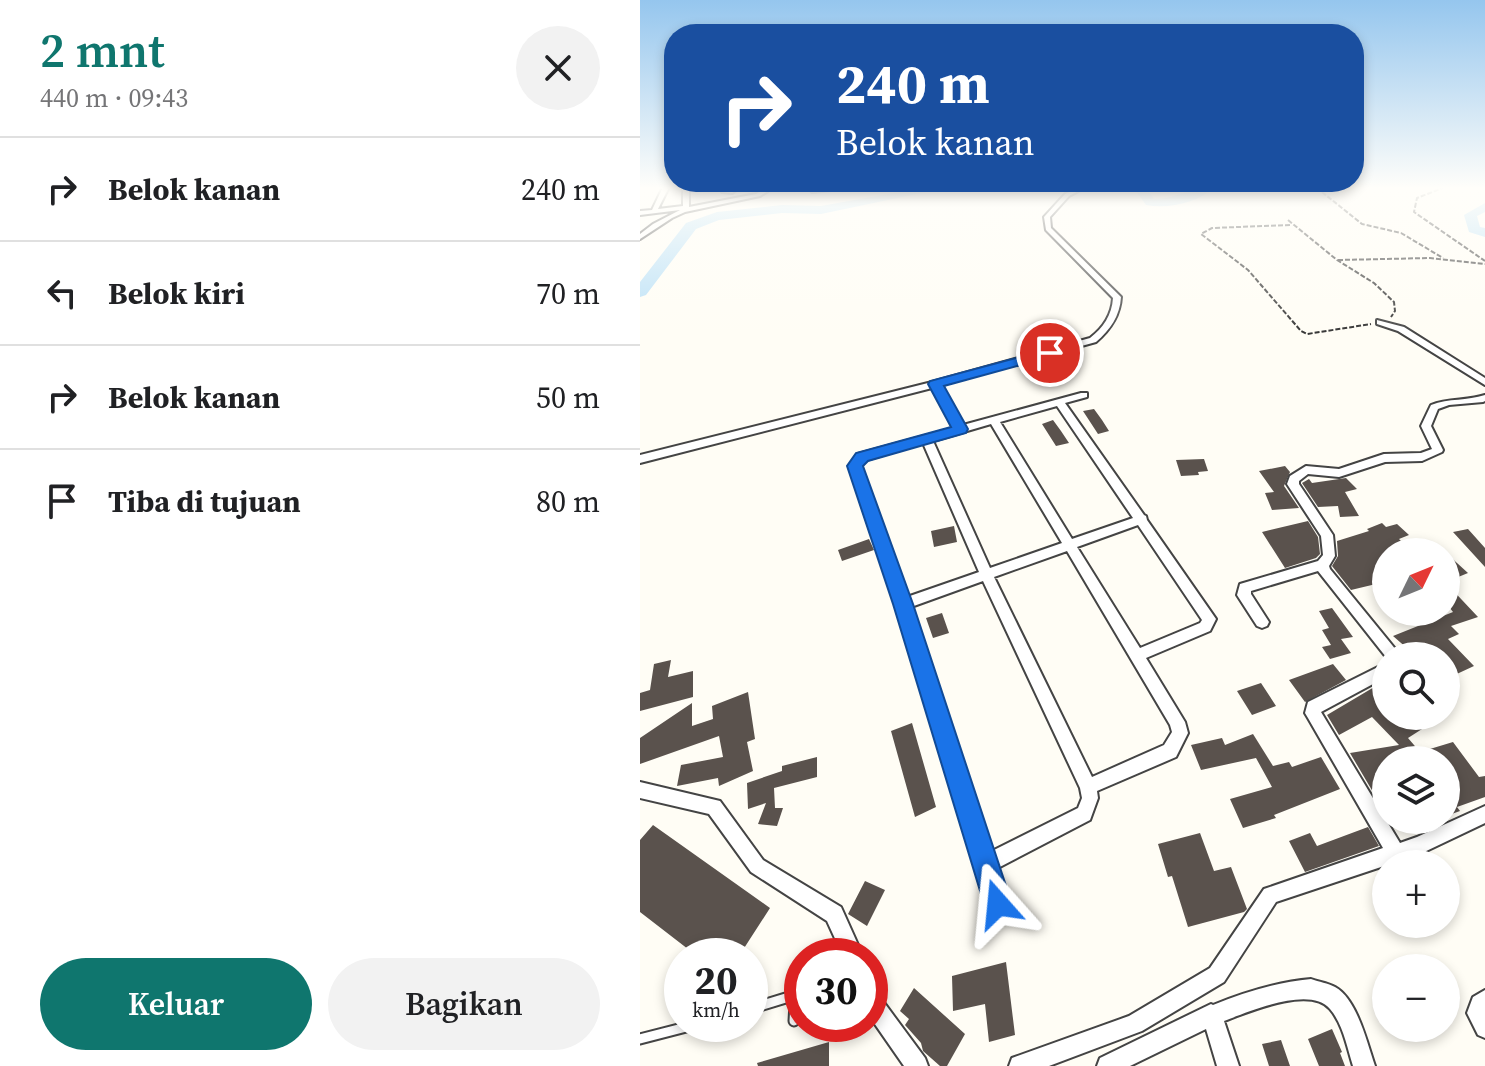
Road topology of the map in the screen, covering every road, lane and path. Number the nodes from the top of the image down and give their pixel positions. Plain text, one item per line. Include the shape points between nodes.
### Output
1 (1056, 237) edge
2 (1205, 237) edge
3 (1306, 237) edge
4 (1405, 237) edge
5 (1449, 237) edge
6 (1430, 250) junction
7 (1422, 258) junction
8 (1445, 258) junction
9 (1337, 260) junction
10 (1485, 262) edge
11 (1380, 322) junction
12 (1485, 382) edge
13 (935, 384) junction
14 (1084, 395) dead end
15 (1485, 398) edge
16 (1060, 403) junction
17 (994, 420) junction
18 (960, 429) junction
19 (927, 440) junction
20 (640, 459) edge
21 (1142, 519) junction
22 (1069, 543) junction
23 (1322, 565) junction
24 (986, 573) junction
25 (903, 604) junction
26 (1262, 622) dead end
27 (1382, 642) edge
28 (1139, 655) junction
29 (1372, 677) edge
30 (1088, 787) junction
31 (640, 790) edge
32 (1485, 814) edge
33 (1394, 850) edge
34 (1403, 850) edge
35 (1372, 861) edge
36 (986, 864) junction
37 (998, 904) dead end
38 (845, 938) edge
39 (1485, 1000) edge
40 (1211, 1014) junction
41 (888, 1025) edge
42 (1485, 1028) edge
43 (664, 1033) edge
44 (640, 1039) edge
45 (917, 1066) edge
46 (1020, 1066) edge
47 (1108, 1066) edge
48 (1228, 1066) edge
49 (1364, 1066) edge

1 - 13 street via 1117,297 1118,305 1101,334
2 - 11 path via 1248,270 1307,334
3 - 9 path
4 - 6 path
5 - 10 path
6 - 7 path
6 - 8 path
7 - 8 path
7 - 9 path
8 - 10 path
9 - 11 path via 1394,302 1389,320
11 - 12 street via 1401,329
13 - 18 street
13 - 20 street
14 - 16 street
15 - 23 street via 1434,407 1426,426 1438,450 1435,454 1384,458 1339,473 1306,470 1294,479 1327,535 1329,556
16 - 17 street
16 - 21 street
17 - 18 street
17 - 22 street
18 - 19 street
19 - 24 street
19 - 25 street via 862,457 855,466
21 - 22 street
21 - 28 street via 1209,619 1205,627
22 - 24 street
22 - 28 street
23 - 26 street via 1245,588 1244,595
23 - 27 street
24 - 25 street
24 - 30 street
25 - 36 street
28 - 30 street via 1177,722 1176,744
29 - 33 street via 1313,707 1313,713
30 - 36 street via 1084,814
31 - 38 street via 714,807 757,866 834,914
32 - 34 street
35 - 46 street via 1270,895 1217,975 1135,1024
36 - 37 street
39 - 42 street via 1477,1013
40 - 47 street
40 - 48 street
40 - 49 street via 1304,986 1317,989 1340,1003
41 - 45 street
43 - 44 lane

